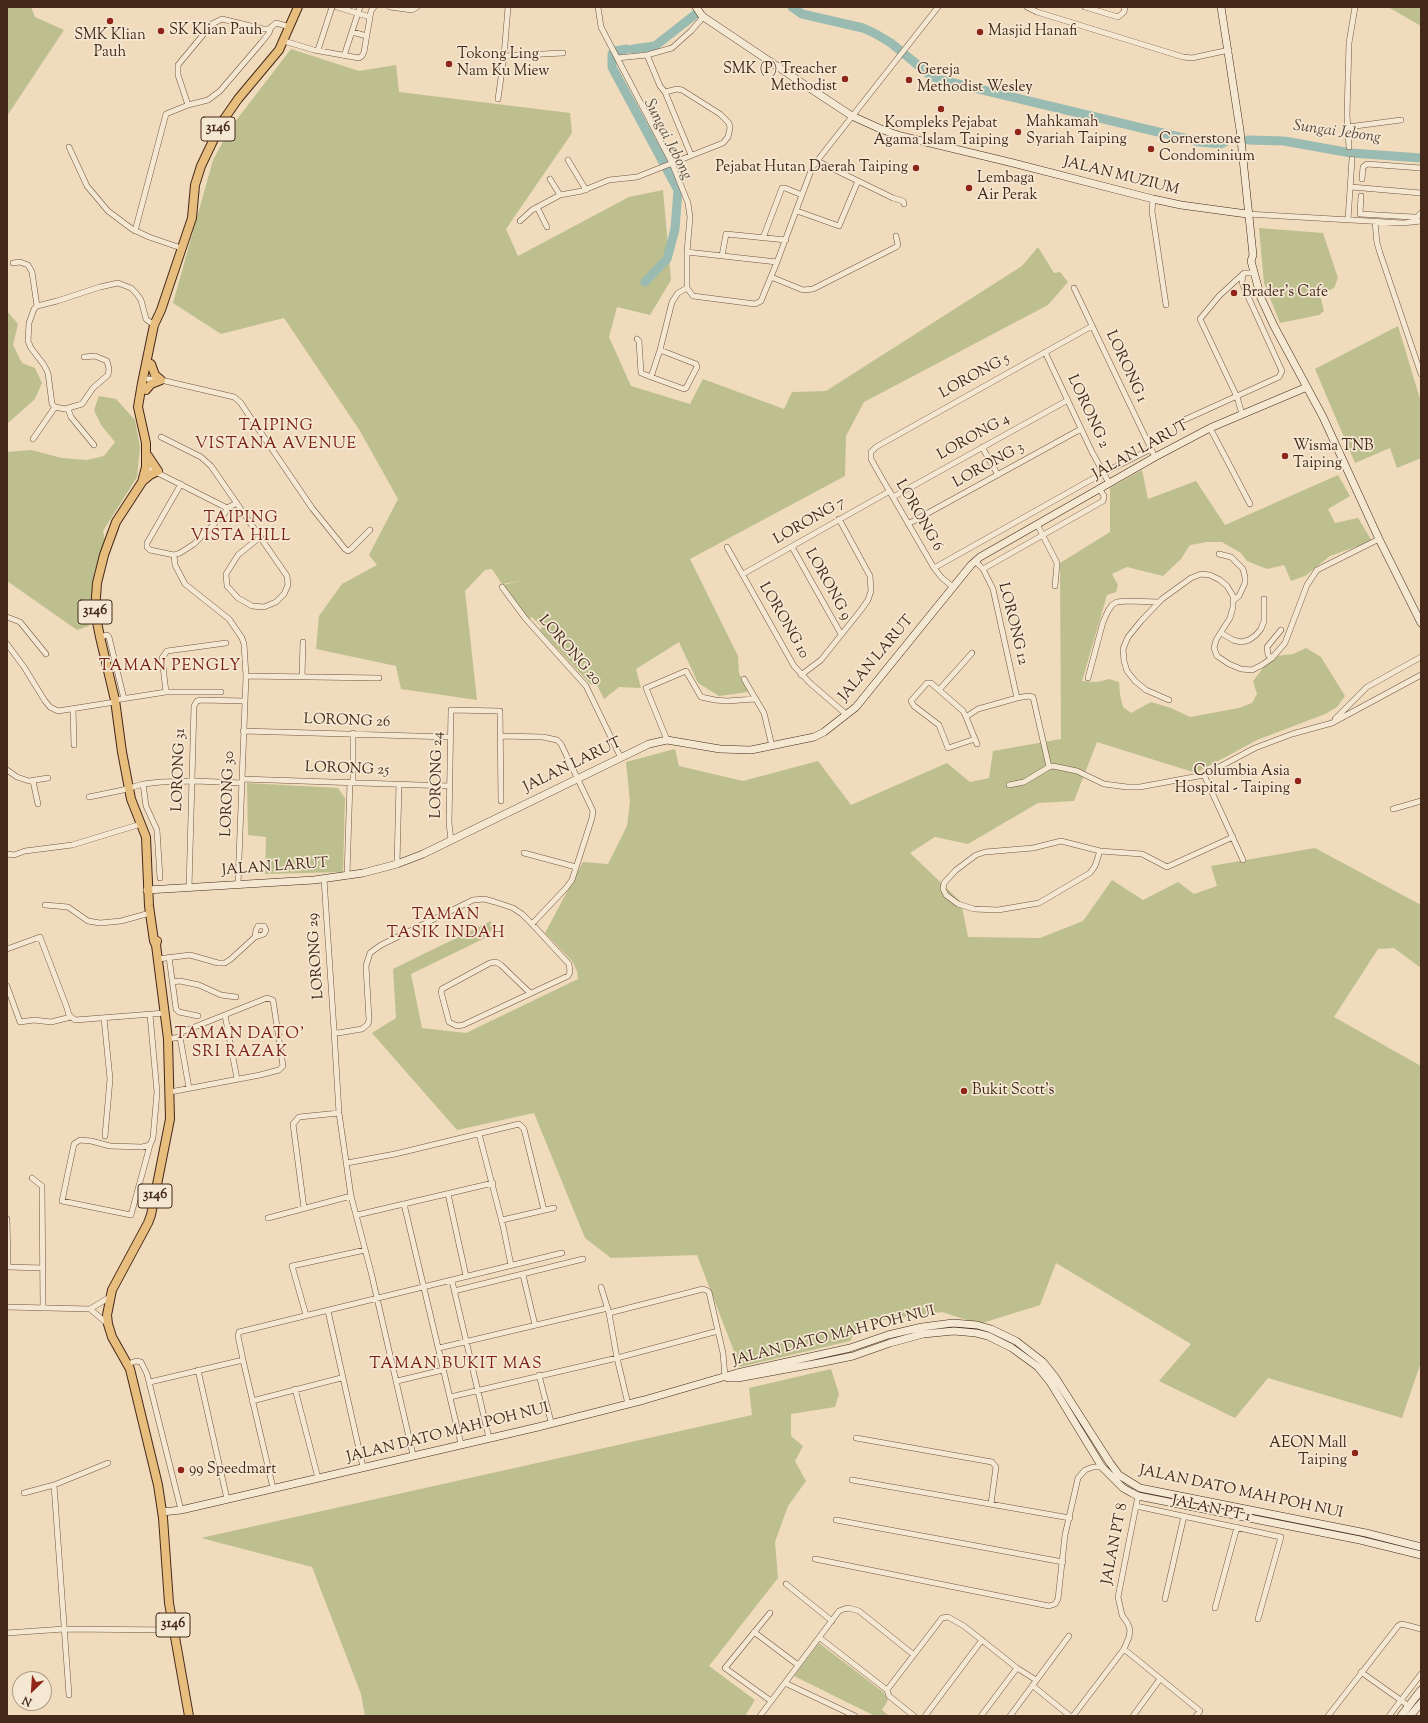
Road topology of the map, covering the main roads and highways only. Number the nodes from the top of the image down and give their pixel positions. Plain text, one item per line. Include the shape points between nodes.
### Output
1 (298, 7) edge
2 (156, 325) junction
3 (152, 364) junction
4 (145, 382) junction
5 (148, 456) junction
6 (142, 482) junction
7 (149, 890) junction
8 (156, 945) junction
9 (189, 1716) edge

1 - 2 main road, 3146 via 274,58 231,108 213,138 195,185 192,218
2 - 3 main road, 3146
2 - 4 main road, 3146
3 - 4 main road, 3146
3 - 4 main road via 155,375 161,380 151,384
4 - 5 main road, 3146 via 141,414
5 - 6 main road, 3146
5 - 6 main road via 158,472
6 - 7 main road, 3146 via 116,522 104,555 97,583 95,612 115,701 130,790 144,823 150,849
7 - 8 main road, 3146
7 - 8 main road, 3146
8 - 9 main road, 3146 via 168,1039 170,1119 151,1215 110,1296 108,1324 112,1337 128,1364 158,1485 163,1515 167,1582

